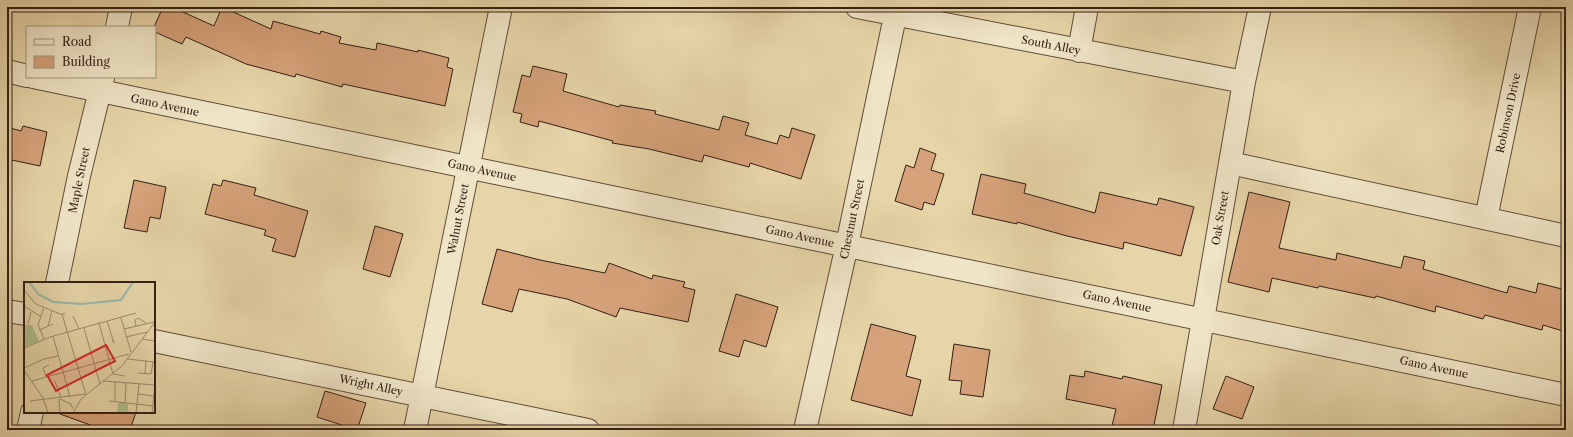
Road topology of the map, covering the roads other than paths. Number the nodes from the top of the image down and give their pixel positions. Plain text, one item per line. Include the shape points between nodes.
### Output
1 (121, 7) edge
2 (501, 7) edge
3 (857, 7) edge
4 (1087, 7) edge
5 (1260, 7) edge
6 (1530, 7) edge
7 (896, 11) edge
8 (117, 26) edge
9 (1080, 50) junction
10 (7, 71) edge
11 (26, 76) edge
12 (43, 78) edge
13 (1244, 82) junction
14 (101, 84) edge
15 (1230, 163) junction
16 (469, 167) junction
17 (1486, 218) junction
18 (1566, 236) edge
19 (847, 245) junction
20 (57, 282) edge
21 (7, 310) edge
22 (24, 314) edge
23 (1203, 319) junction
24 (155, 341) edge
25 (1566, 395) edge
26 (422, 396) junction
27 (32, 413) edge
28 (28, 430) edge
29 (415, 430) edge
30 (588, 430) edge
31 (805, 430) edge
32 (1184, 430) edge

1 - 8 street
2 - 16 street, Walnut Street
3 - 7 street, South Alley
4 - 9 street
5 - 13 street, Oak Street
6 - 17 street, Robinson Drive
7 - 9 street, South Alley
7 - 19 street, Chestnut Street
9 - 13 street, South Alley
10 - 11 street
12 - 14 street, Gano Avenue
13 - 15 street, Oak Street
14 - 16 street, Gano Avenue
14 - 20 street, Maple Street
15 - 17 street
15 - 23 street, Oak Street
16 - 19 street, Gano Avenue
16 - 26 street, Walnut Street
17 - 18 street
19 - 23 street, Gano Avenue
19 - 31 street, Chestnut Street
21 - 22 street
23 - 25 street, Gano Avenue
23 - 32 street, Oak Street
24 - 26 street, Wright Alley
26 - 29 street, Walnut Street
26 - 30 street, Wright Alley
27 - 28 street

